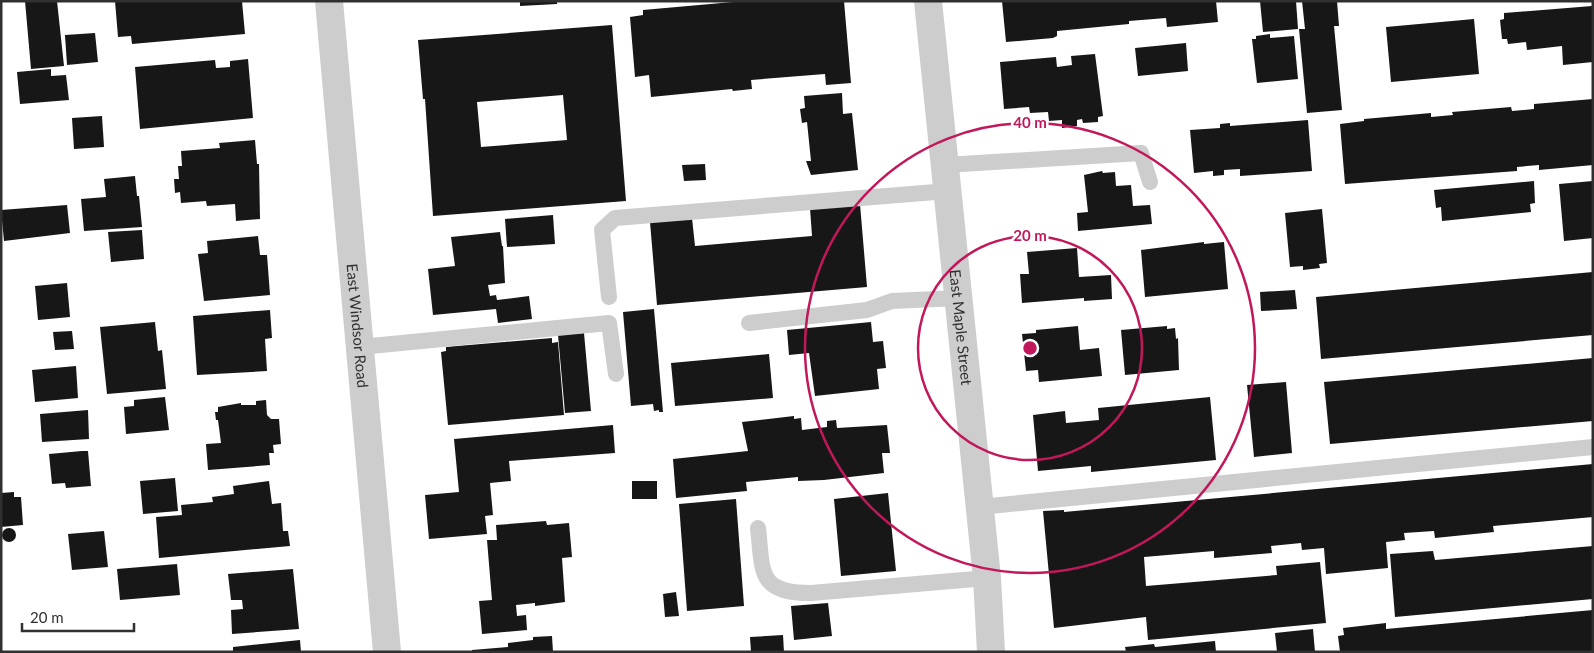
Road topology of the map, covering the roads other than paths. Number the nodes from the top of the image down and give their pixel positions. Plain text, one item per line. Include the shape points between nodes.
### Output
1 (329, 1) edge
2 (928, 1) edge
3 (947, 178) junction
4 (1150, 182) dead end
5 (609, 297) dead end
6 (958, 298) junction
7 (749, 323) dead end
8 (360, 347) junction
9 (616, 374) dead end
10 (1593, 447) edge
11 (979, 507) junction
12 (758, 528) dead end
13 (987, 578) junction
14 (387, 652) edge
15 (991, 652) edge

1 - 8 street, East Windsor Road
2 - 3 street, East Maple Street
3 - 4 lane via 1141,153
3 - 5 lane via 615,218 602,230
3 - 6 street, East Maple Street
6 - 7 lane via 892,301 867,310
6 - 11 street, East Maple Street
8 - 9 lane via 609,323
8 - 14 street, East Windsor Road
10 - 11 lane
11 - 13 street, East Maple Street
12 - 13 lane via 763,570 771,586 782,590 811,593
13 - 15 street, East Maple Street

